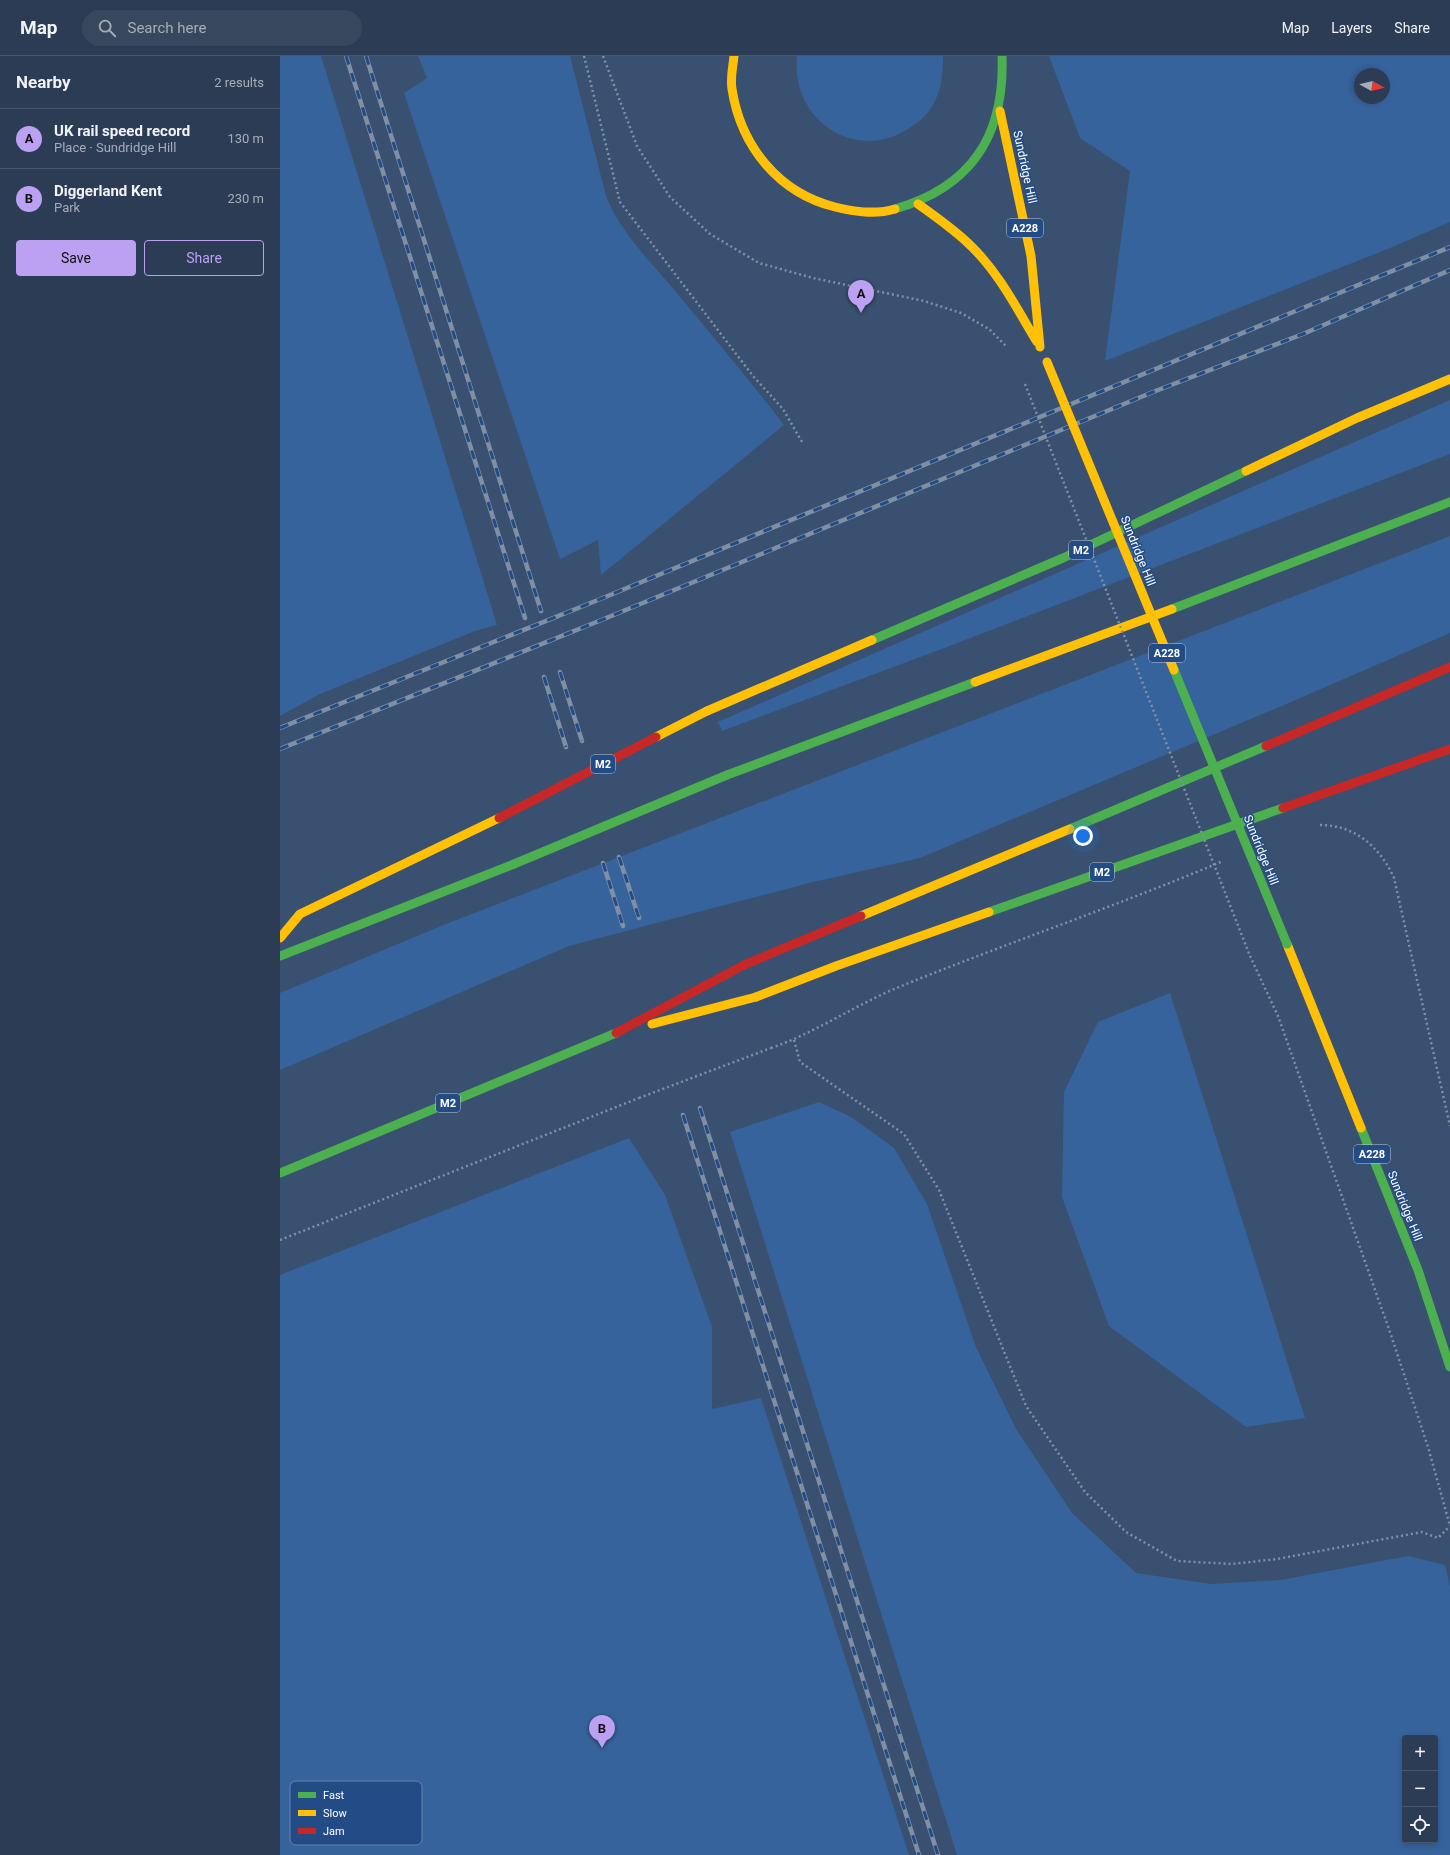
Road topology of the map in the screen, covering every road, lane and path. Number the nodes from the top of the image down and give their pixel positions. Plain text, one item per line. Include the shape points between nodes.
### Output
1 (584, 56) edge
2 (603, 56) edge
3 (734, 56) edge
4 (1002, 56) edge
5 (724, 69) dead end
6 (732, 88) junction
7 (1000, 111) junction
8 (918, 204) junction
9 (1040, 347) junction
10 (1010, 350) dead end
11 (1450, 379) edge
12 (1024, 382) dead end
13 (802, 442) dead end
14 (1450, 502) edge
15 (1450, 667) edge
16 (1450, 749) edge
17 (1316, 826) dead end
18 (1227, 859) dead end
19 (280, 938) edge
20 (280, 956) edge
21 (616, 1033) junction
22 (794, 1040) junction
23 (1450, 1126) edge
24 (280, 1174) edge
25 (280, 1240) edge
26 (1450, 1367) edge
27 (1450, 1526) edge

1 - 13 path via 620,202 753,376 782,409
2 - 10 path via 637,146 670,197 710,234 759,263 812,278 924,301 961,313 989,329
3 - 6 main road
4 - 7 main road via 1005,76
5 - 6 main road
6 - 8 main road via 742,129 764,165 796,193 835,209 877,213
7 - 8 main road via 983,150 955,182
7 - 9 main road, Sundridge Hill / A228 via 1031,256
8 - 9 main road, Sundridge Hill / A228 via 961,237 982,257 998,278
9 - 26 main road, Sundridge Hill / A228, bridge via 1287,944 1418,1270
11 - 19 main road, M2, bridge via 1357,418 1063,558 707,711 499,818 300,914
12 - 27 path, bridge via 1250,956 1278,1016 1391,1335 1428,1446
14 - 20 main road, bridge via 727,775 514,864
15 - 21 main road, M2, bridge via 744,965
16 - 21 main road, M2, bridge via 844,963 756,997
17 - 23 path via 1334,825 1345,828 1388,864 1394,878
18 - 22 path via 898,988
21 - 24 main road, M2
22 - 25 path, bridge
22 - 27 path via 800,1062 904,1134 939,1190 1026,1406 1085,1492 1126,1532 1177,1561 1232,1564 1277,1559 1422,1532 1438,1538

